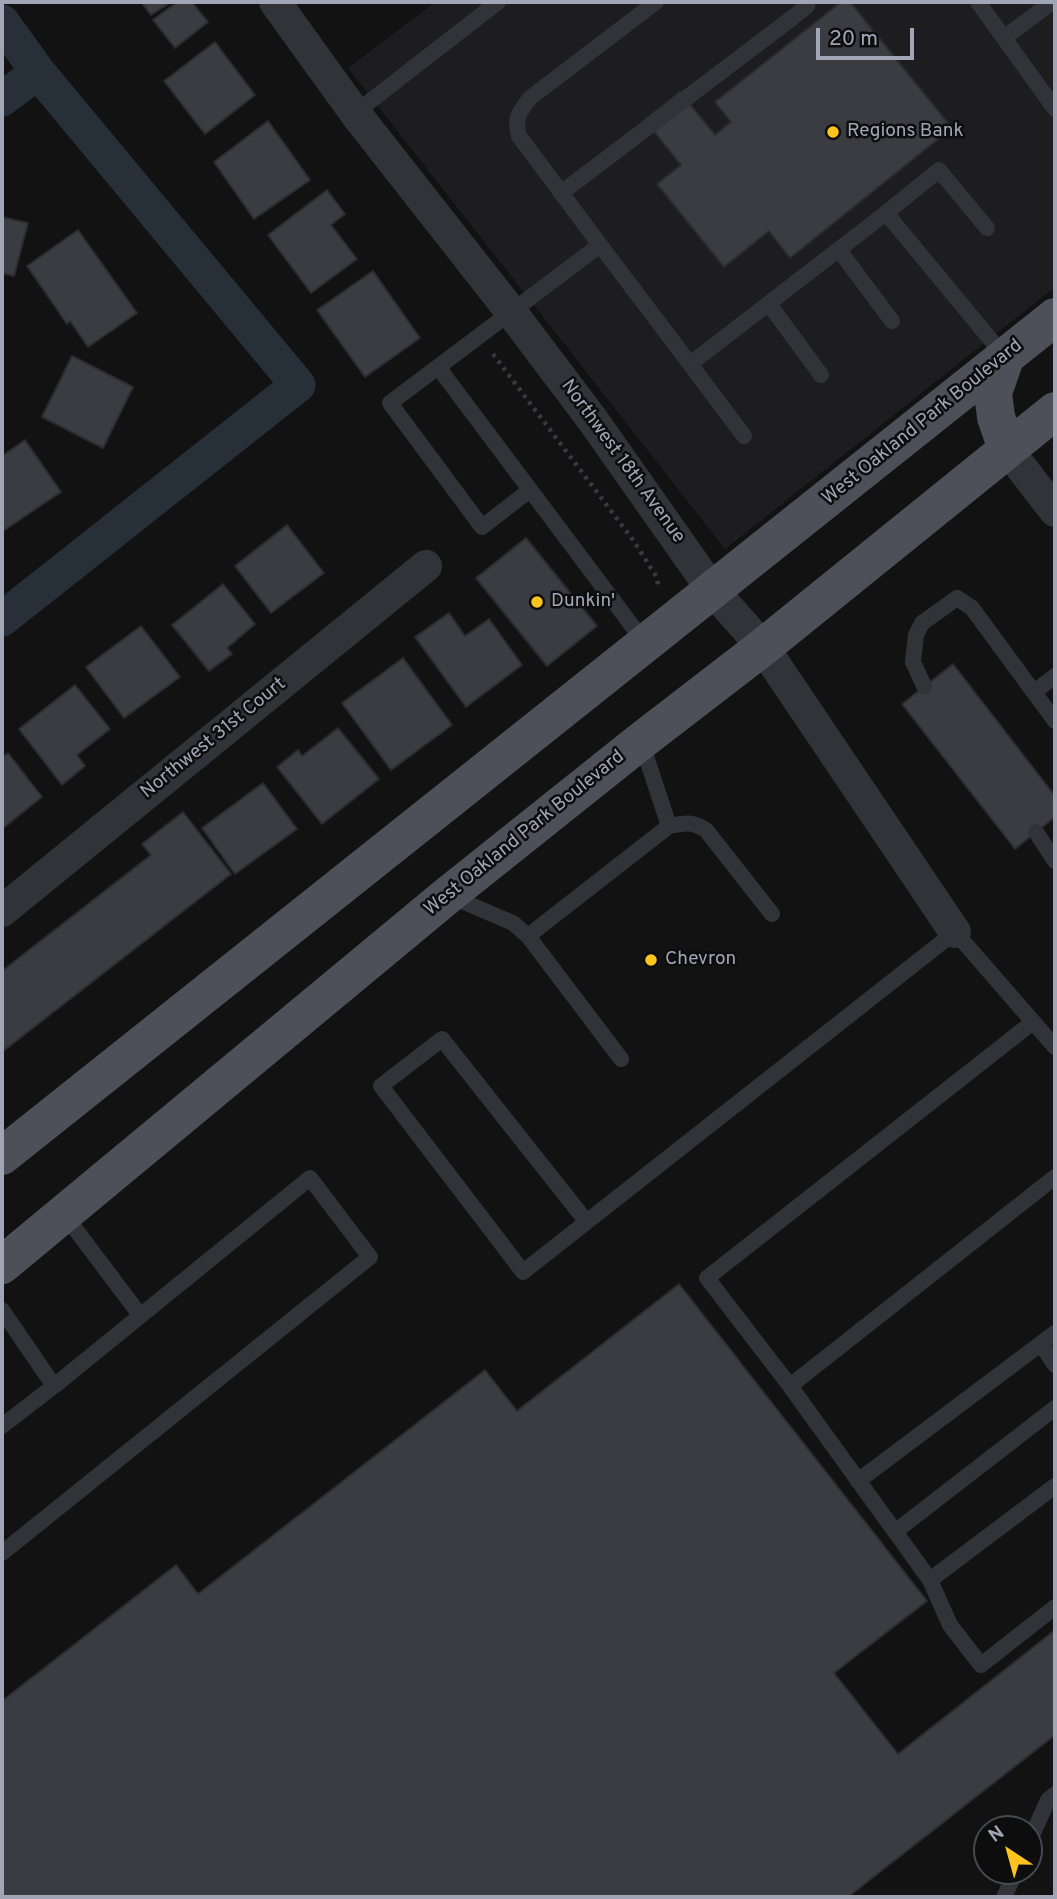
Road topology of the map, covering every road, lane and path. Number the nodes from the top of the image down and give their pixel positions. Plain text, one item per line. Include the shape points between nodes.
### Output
1 (275, 2) edge
2 (498, 2) edge
3 (656, 2) edge
4 (808, 2) edge
5 (978, 2) edge
6 (1052, 2) edge
7 (1004, 38) junction
8 (1055, 109) edge
9 (355, 113) junction
10 (561, 193) junction
11 (887, 213) junction
12 (987, 229) dead end
13 (600, 245) junction
14 (839, 250) junction
15 (769, 304) junction
16 (512, 313) junction
17 (1055, 317) edge
18 (892, 321) dead end
19 (480, 336) junction
20 (1005, 358) junction
21 (690, 364) junction
22 (438, 367) junction
23 (821, 375) dead end
24 (1055, 411) edge
25 (744, 436) dead end
26 (1007, 449) junction
27 (530, 490) junction
28 (1055, 511) edge
29 (426, 566) dead end
30 (713, 591) junction
31 (636, 631) junction
32 (763, 647) junction
33 (1055, 676) edge
34 (924, 686) dead end
35 (1034, 692) junction
36 (1055, 720) edge
37 (641, 741) junction
38 (669, 826) junction
39 (1036, 832) dead end
40 (1055, 861) edge
41 (448, 895) junction
42 (2, 911) edge
43 (772, 914) dead end
44 (955, 932) junction
45 (528, 936) junction
46 (1033, 1021) junction
47 (1055, 1047) edge
48 (621, 1059) dead end
49 (2, 1156) edge
50 (1055, 1177) edge
51 (64, 1213) junction
52 (586, 1221) junction
53 (2, 1265) edge
54 (2, 1310) edge
55 (141, 1315) junction
56 (1055, 1333) edge
57 (1041, 1344) junction
58 (1055, 1365) edge
59 (54, 1386) junction
60 (790, 1386) junction
61 (1055, 1408) edge
62 (2, 1426) edge
63 (858, 1481) junction
64 (1055, 1486) edge
65 (895, 1531) junction
66 (2, 1553) edge
67 (930, 1580) junction
68 (1055, 1607) edge
69 (1055, 1794) edge
70 (1041, 1815) edge

1 - 9 street, Northwest 18th Avenue
2 - 9 lane
3 - 10 lane via 530,98 520,111 519,136
4 - 10 lane
5 - 7 lane
6 - 7 lane
7 - 8 lane
9 - 16 street, Northwest 18th Avenue
10 - 13 lane
11 - 12 lane via 939,170
11 - 14 lane
11 - 20 lane
13 - 16 lane
13 - 21 lane
14 - 15 lane
14 - 18 lane
15 - 21 lane
15 - 23 lane
16 - 19 lane
16 - 30 street, Northwest 18th Avenue
17 - 20 main road, West Oakland Park Boulevard
19 - 22 lane
19 - 31 path via 656,576 660,586
20 - 26 main road via 993,393
20 - 30 main road, West Oakland Park Boulevard
21 - 25 lane
22 - 27 lane
22 - 27 lane via 390,403 482,527
24 - 26 main road, West Oakland Park Boulevard
26 - 28 street
26 - 32 main road, West Oakland Park Boulevard
27 - 31 lane
29 - 42 street, Northwest 31st Court
30 - 31 main road, West Oakland Park Boulevard
30 - 32 street, Northwest 18th Avenue
31 - 49 main road, West Oakland Park Boulevard
32 - 37 main road, West Oakland Park Boulevard
32 - 44 street, Northwest 18th Avenue
33 - 35 lane
34 - 35 lane via 914,662 916,635 922,623 957,598 972,608
35 - 36 lane
37 - 38 lane
37 - 41 main road, West Oakland Park Boulevard
38 - 43 lane via 685,822 706,830
38 - 45 lane
39 - 40 lane
41 - 45 lane via 513,923
41 - 51 main road, West Oakland Park Boulevard
44 - 46 lane
44 - 52 lane
45 - 48 lane
46 - 47 lane
46 - 60 lane via 707,1278
50 - 60 lane
51 - 53 main road, West Oakland Park Boulevard
51 - 55 lane
52 - 52 lane via 523,1272 381,1086 442,1039
54 - 59 lane
55 - 59 lane
55 - 66 lane via 310,1178 370,1257
56 - 57 lane
57 - 58 lane
57 - 63 lane
59 - 62 lane
60 - 63 lane
61 - 65 lane
63 - 65 lane
64 - 67 lane
65 - 67 lane
67 - 68 lane via 950,1625 982,1665
69 - 70 lane

